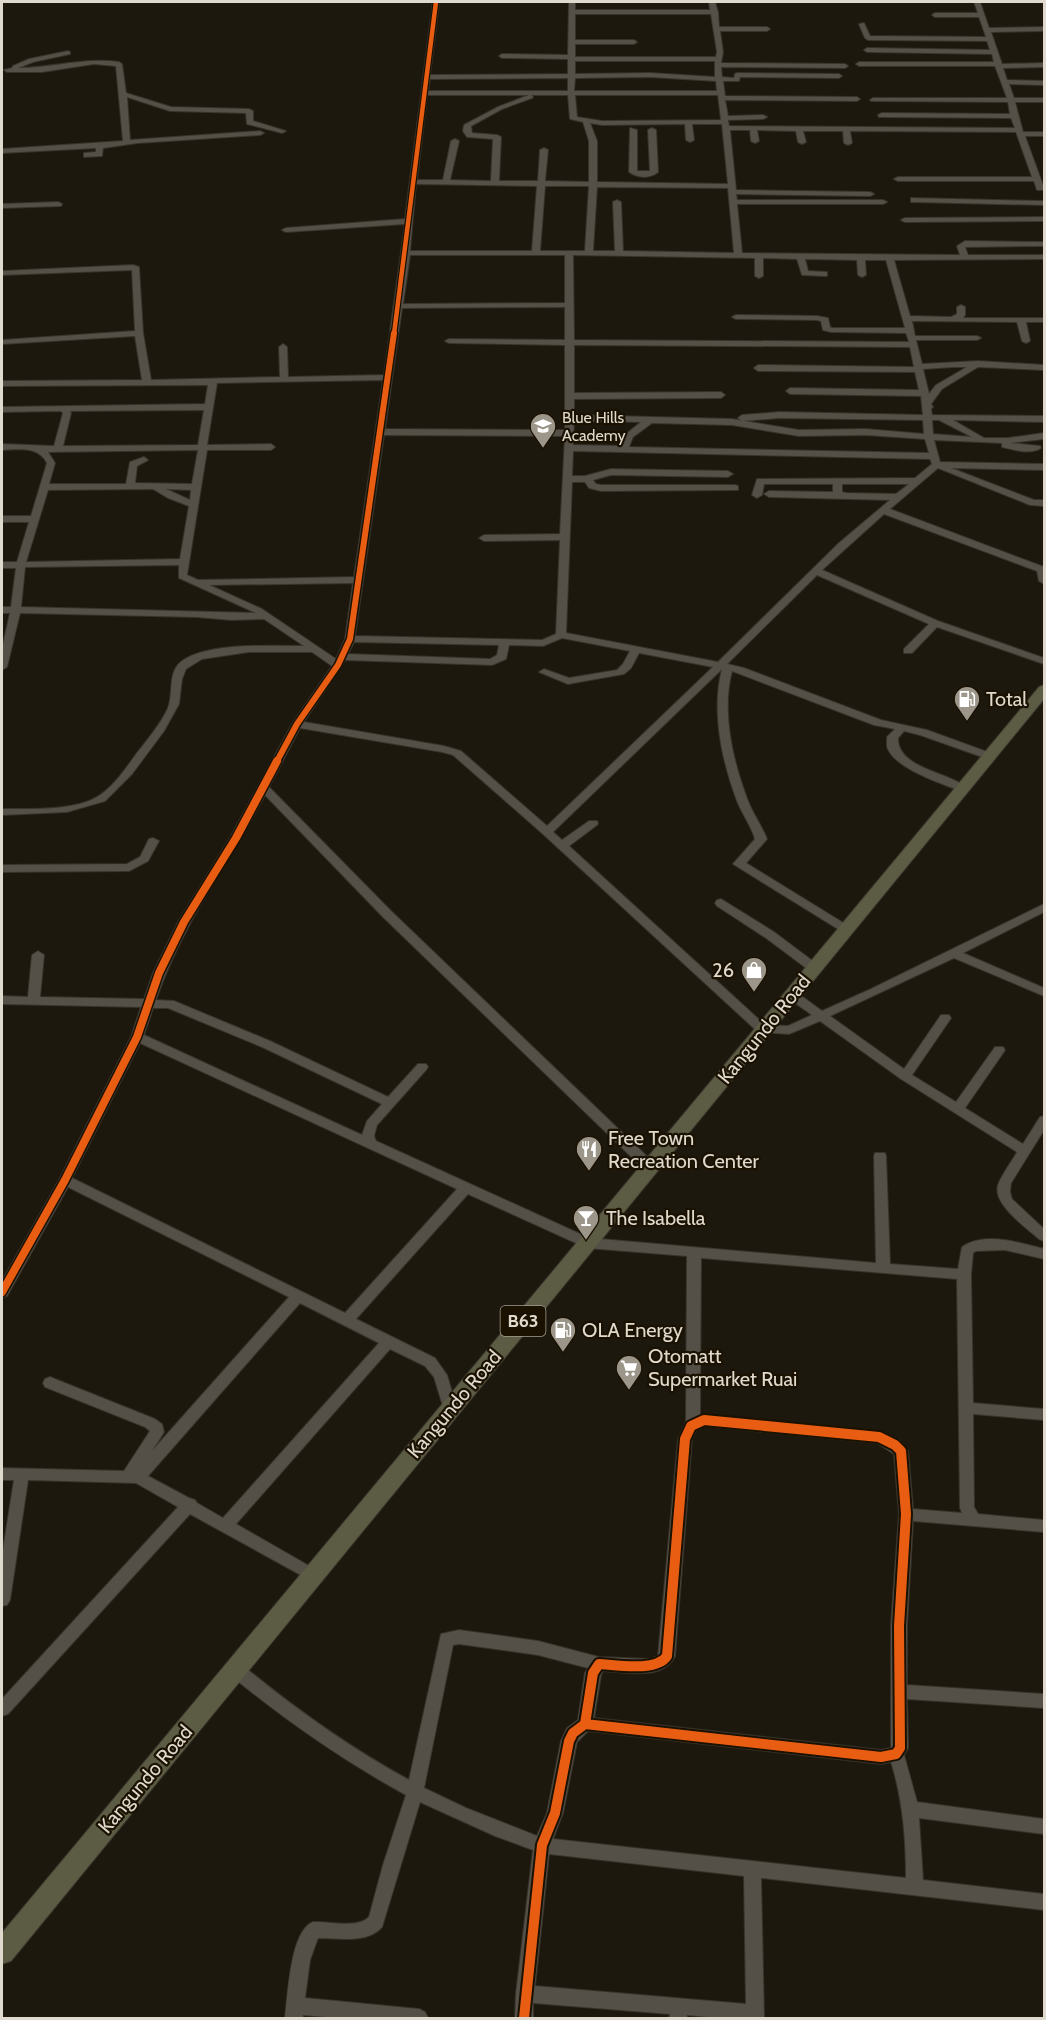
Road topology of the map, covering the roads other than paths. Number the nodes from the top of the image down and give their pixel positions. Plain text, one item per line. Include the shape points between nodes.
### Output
1 (436, 2) edge
2 (572, 2) edge
3 (712, 2) edge
4 (977, 2) edge
5 (572, 12) junction
6 (715, 12) junction
7 (935, 15) dead end
8 (982, 15) junction
9 (862, 24) dead end
10 (717, 29) junction
11 (767, 29) dead end
12 (1044, 29) edge
13 (987, 30) junction
14 (989, 39) junction
15 (572, 42) junction
16 (634, 42) dead end
17 (867, 50) dead end
18 (68, 52) dead end
19 (993, 52) junction
20 (502, 56) dead end
21 (572, 58) junction
22 (717, 62) junction
23 (859, 64) dead end
24 (998, 65) junction
25 (1044, 65) edge
26 (845, 66) dead end
27 (4, 73) edge
28 (839, 76) dead end
29 (426, 77) junction
30 (572, 77) junction
31 (721, 80) junction
32 (1006, 82) junction
33 (1044, 83) edge
34 (571, 89) junction
35 (424, 93) junction
36 (544, 93) junction
37 (123, 94) junction
38 (723, 95) junction
39 (858, 99) dead end
40 (873, 100) dead end
41 (1011, 100) junction
42 (1044, 100) edge
43 (882, 115) dead end
44 (1014, 116) junction
45 (763, 117) dead end
46 (586, 122) junction
47 (688, 122) junction
48 (726, 122) junction
49 (753, 128) junction
50 (799, 128) junction
51 (846, 128) junction
52 (633, 130) dead end
53 (652, 130) dead end
54 (282, 131) dead end
55 (1021, 132) junction
56 (260, 133) dead end
57 (1044, 134) edge
58 (690, 140) dead end
59 (455, 141) dead end
60 (755, 141) dead end
61 (128, 142) junction
62 (802, 142) dead end
63 (848, 143) dead end
64 (100, 146) junction
65 (544, 150) dead end
66 (2, 151) edge
67 (87, 155) dead end
68 (642, 174) junction
69 (898, 179) dead end
70 (1037, 179) junction
71 (413, 182) junction
72 (446, 183) junction
73 (495, 183) junction
74 (542, 183) junction
75 (593, 184) junction
76 (642, 185) junction
77 (1042, 188) edge
78 (731, 189) junction
79 (870, 194) dead end
80 (914, 200) dead end
81 (618, 202) dead end
82 (732, 202) junction
83 (883, 202) dead end
84 (58, 204) dead end
85 (1044, 205) edge
86 (2, 206) edge
87 (1044, 219) edge
88 (408, 220) junction
89 (905, 220) dead end
90 (286, 230) dead end
91 (1044, 244) edge
92 (536, 252) junction
93 (406, 253) junction
94 (569, 253) junction
95 (589, 253) junction
96 (620, 253) junction
97 (738, 255) junction
98 (759, 256) junction
99 (800, 256) junction
100 (964, 256) junction
101 (1044, 257) edge
102 (861, 258) junction
103 (889, 258) junction
104 (2, 273) edge
105 (824, 274) dead end
106 (862, 275) dead end
107 (759, 276) dead end
108 (568, 305) junction
109 (398, 306) junction
110 (961, 308) dead end
111 (736, 317) dead end
112 (907, 318) junction
113 (953, 320) junction
114 (1022, 320) junction
115 (1044, 320) edge
116 (139, 333) junction
117 (911, 338) junction
118 (977, 338) dead end
119 (449, 341) dead end
120 (568, 341) junction
121 (1026, 341) dead end
122 (2, 342) edge
123 (283, 347) dead end
124 (978, 364) junction
125 (1044, 367) edge
126 (758, 368) dead end
127 (918, 368) junction
128 (388, 377) junction
129 (284, 379) junction
130 (212, 381) junction
131 (147, 382) junction
132 (2, 384) edge
133 (790, 391) dead end
134 (924, 393) junction
135 (570, 396) junction
136 (721, 396) dead end
137 (926, 404) junction
138 (209, 407) junction
139 (64, 408) junction
140 (2, 409) edge
141 (927, 417) junction
142 (941, 417) junction
143 (570, 418) junction
144 (1044, 419) edge
145 (651, 420) junction
146 (702, 421) junction
147 (381, 432) junction
148 (569, 433) junction
149 (815, 433) junction
150 (1044, 436) edge
151 (929, 437) junction
152 (985, 440) junction
153 (2, 447) edge
154 (271, 447) dead end
155 (1041, 447) edge
156 (58, 448) junction
157 (568, 448) junction
158 (35, 449) junction
159 (201, 449) junction
160 (623, 449) junction
161 (827, 453) junction
162 (144, 460) dead end
163 (935, 460) junction
164 (1043, 466) edge
165 (728, 474) dead end
166 (588, 478) junction
167 (566, 479) junction
168 (837, 481) junction
169 (918, 481) junction
170 (130, 486) junction
171 (155, 486) junction
172 (45, 487) junction
173 (195, 487) junction
174 (735, 488) dead end
175 (769, 494) dead end
176 (757, 495) dead end
177 (841, 495) junction
178 (900, 497) junction
179 (1044, 503) edge
180 (193, 504) junction
181 (885, 511) junction
182 (2, 519) edge
183 (35, 519) junction
184 (564, 537) junction
185 (484, 538) dead end
186 (183, 562) junction
187 (21, 564) junction
188 (2, 565) edge
189 (816, 572) junction
190 (359, 580) junction
191 (1044, 581) edge
192 (192, 582) junction
193 (2, 610) edge
194 (15, 610) junction
195 (266, 616) junction
196 (935, 623) junction
197 (561, 635) junction
198 (350, 639) junction
199 (504, 642) junction
200 (636, 648) junction
201 (316, 649) junction
202 (908, 651) dead end
203 (340, 661) junction
204 (1044, 661) edge
205 (724, 666) junction
206 (2, 667) edge
207 (544, 672) dead end
208 (1044, 690) edge
209 (297, 724) junction
210 (902, 729) junction
211 (989, 756) junction
212 (264, 788) junction
213 (962, 788) junction
214 (2, 812) edge
215 (592, 823) dead end
216 (547, 831) junction
217 (153, 841) dead end
218 (562, 845) junction
219 (2, 869) edge
220 (721, 903) dead end
221 (1044, 908) edge
222 (846, 930) junction
223 (956, 954) junction
224 (38, 955) dead end
225 (814, 968) junction
226 (1044, 992) edge
227 (792, 995) junction
228 (2, 1000) edge
229 (34, 1002) junction
230 (149, 1003) junction
231 (820, 1017) junction
232 (945, 1018) dead end
233 (762, 1029) junction
234 (136, 1037) junction
235 (999, 1050) dead end
236 (422, 1067) dead end
237 (905, 1076) junction
238 (391, 1102) junction
239 (958, 1109) junction
240 (1043, 1125) edge
241 (370, 1143) junction
242 (1025, 1151) junction
243 (880, 1156) dead end
244 (651, 1168) junction
245 (65, 1180) junction
246 (467, 1187) junction
247 (1044, 1236) edge
248 (587, 1243) junction
249 (694, 1254) junction
250 (1044, 1255) edge
251 (884, 1269) junction
252 (964, 1275) junction
253 (2, 1292) edge
254 (297, 1297) junction
255 (346, 1321) junction
256 (388, 1342) junction
257 (50, 1383) dead end
258 (966, 1408) junction
259 (450, 1410) junction
260 (1044, 1414) edge
261 (693, 1424) junction
262 (2, 1474) edge
263 (22, 1474) junction
264 (133, 1476) junction
265 (190, 1504) junction
266 (906, 1514) junction
267 (970, 1514) junction
268 (226, 1525) junction
269 (1044, 1526) edge
270 (313, 1575) junction
271 (2, 1600) edge
272 (599, 1664) junction
273 (235, 1670) junction
274 (901, 1692) junction
275 (1044, 1701) edge
276 (2, 1709) edge
277 (585, 1724) junction
278 (896, 1754) junction
279 (415, 1791) junction
280 (910, 1809) junction
281 (1044, 1826) edge
282 (542, 1845) junction
283 (752, 1868) junction
284 (915, 1887) junction
285 (1044, 1902) edge
286 (2, 1952) edge
287 (525, 1994) junction
288 (296, 2012) edge
289 (679, 2012) edge
290 (755, 2017) edge
291 (418, 2019) edge
292 (524, 2019) edge

1 - 29 street
2 - 5 street
3 - 6 street
4 - 8 street
5 - 6 street
5 - 15 street
6 - 10 street
7 - 8 street
8 - 13 street
9 - 14 street via 868,38
10 - 11 street
10 - 22 street
12 - 13 street
13 - 14 street
14 - 19 street
15 - 16 street
15 - 21 street
17 - 19 street
18 - 27 street via 31,60
19 - 24 street
20 - 21 street
21 - 22 street
21 - 30 street
22 - 26 street
22 - 31 street
23 - 24 street
24 - 25 street
24 - 32 street
27 - 37 street via 103,61 118,64
28 - 31 street via 737,75 737,80
29 - 30 street
29 - 35 street
30 - 31 street via 650,75
30 - 34 street
31 - 38 street
32 - 33 street
32 - 41 street
34 - 36 street
34 - 38 street
34 - 46 street via 572,116
35 - 36 street
35 - 71 street
36 - 73 street via 500,108 468,125 470,135 497,137
37 - 54 street via 170,109 249,111 250,122
37 - 61 street
38 - 39 street
38 - 48 street
40 - 41 street
41 - 42 street
41 - 44 street
43 - 44 street
44 - 55 street
45 - 48 street
46 - 47 street
46 - 75 street via 593,138
47 - 48 street
47 - 58 street
48 - 49 street
48 - 78 street
49 - 50 street
49 - 60 street
50 - 51 street
50 - 62 street
51 - 55 street
51 - 63 street
52 - 68 street via 633,172
53 - 68 street via 654,172
55 - 57 street
55 - 70 street
56 - 61 street
59 - 72 street
61 - 64 street
64 - 66 street
64 - 67 street via 99,154
65 - 74 street
68 - 76 street
69 - 70 street
70 - 77 street
71 - 72 street
71 - 88 street
72 - 73 street
73 - 74 street
74 - 75 street
74 - 92 street
75 - 76 street
75 - 95 street
76 - 78 street
77 - 85 street
78 - 79 street
78 - 82 street
80 - 85 street
81 - 96 street
82 - 83 street
82 - 97 street
84 - 86 street
87 - 89 street
88 - 90 street
88 - 93 street
91 - 100 street via 965,243 961,246
92 - 93 street
92 - 94 street
93 - 109 street
94 - 95 street
94 - 108 street
95 - 96 street
96 - 97 street
97 - 98 street
98 - 99 street
98 - 107 street
99 - 102 street
99 - 105 street via 805,273
100 - 101 street
100 - 103 street
102 - 103 street
102 - 106 street
103 - 112 street
104 - 116 street via 134,267
108 - 109 street
108 - 120 street
109 - 128 street
110 - 113 street via 962,315
111 - 117 street via 822,319 831,330
112 - 113 street
112 - 117 street
113 - 114 street
114 - 115 street
114 - 121 street
116 - 122 street
116 - 131 street
117 - 118 street
117 - 120 street
117 - 127 street
119 - 120 street
120 - 135 street
123 - 129 street
124 - 125 street
124 - 127 street
124 - 137 street via 939,387
126 - 127 street
127 - 134 street
128 - 129 street
128 - 147 street
129 - 130 street
130 - 131 street
130 - 138 street
131 - 132 street
133 - 134 street
134 - 137 street
135 - 136 street
135 - 143 street
137 - 141 street
137 - 142 street
138 - 139 street
138 - 159 street
139 - 140 street
139 - 156 street via 67,412
141 - 142 street
141 - 146 street via 779,416
141 - 151 street
142 - 144 street
142 - 152 street
143 - 145 street
143 - 148 street
145 - 146 street
145 - 160 street via 629,436
146 - 149 street
147 - 148 street
147 - 190 street
148 - 157 street
149 - 151 street
149 - 161 street
150 - 152 street
151 - 152 street
151 - 163 street
152 - 155 street via 1020,448
153 - 158 street
154 - 159 street
155 - 164 street
156 - 158 street
156 - 159 street
157 - 160 street
157 - 167 street
158 - 172 street via 49,457 51,463
159 - 173 street
160 - 161 street
161 - 163 street
162 - 170 street via 132,467
163 - 164 street
163 - 169 street
163 - 179 street via 1033,503
165 - 166 street via 611,472
166 - 167 street
166 - 174 street via 592,486 601,488
167 - 184 street
168 - 169 street
168 - 176 street via 760,481
168 - 177 street
169 - 178 street
170 - 171 street
170 - 172 street
171 - 173 street
171 - 180 street
172 - 183 street
173 - 180 street
175 - 177 street
177 - 178 street
178 - 181 street
180 - 186 street
181 - 189 street via 842,545
181 - 191 street via 1030,564 1041,569
182 - 183 street
183 - 187 street
184 - 185 street
184 - 197 street
186 - 187 street
186 - 192 street via 182,576
187 - 188 street
187 - 194 street
189 - 196 street
189 - 205 street
190 - 192 street
190 - 198 street
192 - 195 street
193 - 194 street
194 - 195 street
194 - 206 street
195 - 201 street
196 - 202 street
196 - 204 street
197 - 199 street via 543,643
197 - 200 street
198 - 199 street
198 - 203 street
199 - 203 street via 502,657 492,662
200 - 205 street
200 - 207 street via 620,672 568,681
201 - 203 street
201 - 214 street via 229,651 191,660 178,672 172,710 134,764 106,795 92,802 50,809
203 - 209 street
205 - 210 street
205 - 216 street
205 - 222 street via 725,734 739,793 761,839 739,864
208 - 211 highway, Kangundo Road / B63
209 - 212 street
209 - 216 street via 457,753
210 - 211 street via 923,732
210 - 213 street via 892,745 899,759
211 - 213 highway, Kangundo Road / B63
212 - 230 street via 184,922
212 - 244 street via 403,930
213 - 222 highway, Kangundo Road / B63
215 - 218 street
216 - 218 street
217 - 219 street via 144,859 129,867
218 - 233 street
220 - 225 street
221 - 223 street
222 - 225 highway, Kangundo Road / B63
223 - 226 street
223 - 231 street
224 - 229 street
225 - 227 highway, Kangundo Road / B63
227 - 231 street
227 - 233 highway, Kangundo Road / B63
228 - 229 street
229 - 230 street
230 - 234 street
230 - 238 street via 170,1004 193,1013
231 - 233 street via 789,1030
231 - 237 street
232 - 237 street
233 - 244 highway, Kangundo Road / B63
234 - 241 street
234 - 245 street
235 - 239 street
236 - 238 street
237 - 239 street
238 - 241 street via 368,1130
239 - 242 street
240 - 242 street
241 - 246 street
242 - 247 street via 1003,1192 1006,1200
243 - 251 street
244 - 248 highway, Kangundo Road / B63
245 - 253 street
245 - 254 street
246 - 248 street
246 - 255 street
248 - 249 street
248 - 259 highway, Kangundo Road / B63
249 - 251 street
249 - 261 street
250 - 252 street via 1028,1249 974,1245 967,1251
251 - 252 street
252 - 258 street
254 - 255 street
254 - 264 street
255 - 256 street
256 - 259 street via 436,1368
256 - 268 street
257 - 264 street via 157,1428
258 - 260 street
258 - 267 street
259 - 270 highway, Kangundo Road / B63
261 - 266 street via 704,1420 888,1440 901,1451
261 - 272 street via 684,1439 667,1656 652,1666
262 - 263 street
263 - 264 street
263 - 271 street
264 - 265 street
265 - 268 street
265 - 276 street
266 - 267 street via 954,1518
266 - 274 street via 899,1626
267 - 269 street
268 - 270 street
270 - 273 highway, Kangundo Road / B63
272 - 277 street via 593,1673
272 - 279 street via 538,1648 459,1637 446,1639
273 - 279 street via 319,1735
273 - 286 highway, Kangundo Road / B63
274 - 275 street
274 - 278 street via 902,1736
277 - 278 street via 881,1757
277 - 282 street via 570,1736 555,1813
278 - 280 street
279 - 282 street via 472,1820
279 - 288 street via 374,1926 364,1931 313,1930 303,1949
280 - 281 street
280 - 284 street
282 - 283 street
282 - 287 street
283 - 284 street
283 - 290 street
284 - 285 street
287 - 289 street
287 - 292 street
288 - 291 street
289 - 290 street

